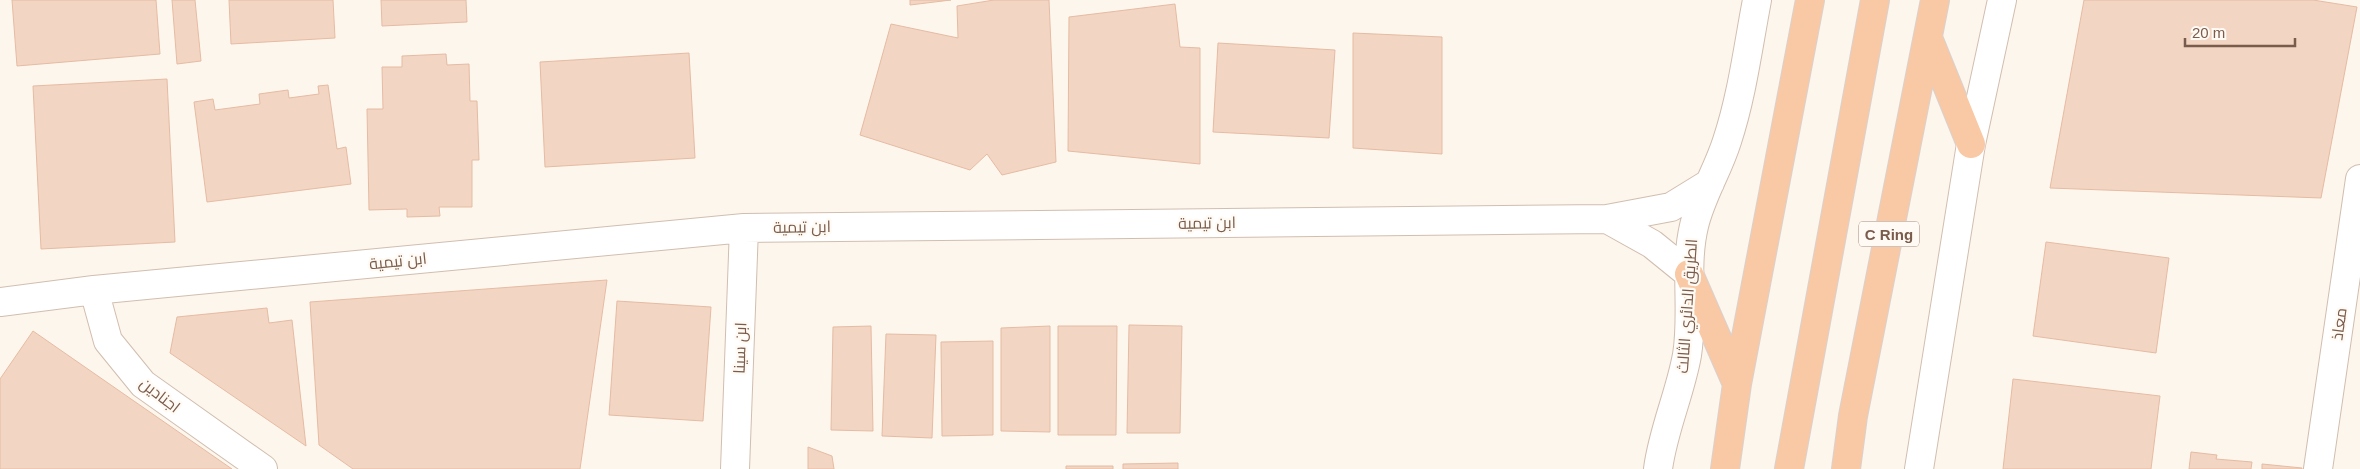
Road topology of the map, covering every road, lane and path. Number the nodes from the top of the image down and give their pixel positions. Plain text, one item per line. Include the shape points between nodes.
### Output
1 (1757, 0) edge
2 (1810, 0) edge
3 (1875, 0) edge
4 (1934, 0) edge
5 (2002, 0) edge
6 (1928, 38) junction
7 (1971, 144) junction
8 (2360, 179) edge
9 (1710, 183) junction
10 (1607, 219) junction
11 (744, 228) junction
12 (1688, 274) junction
13 (94, 290) junction
14 (0, 302) edge
15 (1737, 384) junction
16 (263, 469) edge
17 (735, 469) edge
18 (1658, 469) edge
19 (1725, 469) edge
20 (1789, 469) edge
21 (1846, 469) edge
22 (1919, 469) edge
23 (2318, 469) edge

1 - 9 street, الطريق الدائري الثالث via 1734,119
2 - 15 highway
3 - 20 highway
4 - 6 highway, C Ring
5 - 7 street
6 - 7 highway
6 - 21 highway, C Ring via 1853,416
7 - 22 street
8 - 23 street, معاذ
9 - 10 street, ابن تيمية via 1671,207
9 - 12 street, الطريق الدائري الثالث via 1694,227
10 - 11 street, ابن تيمية
10 - 12 street, ابن تيمية via 1652,244
11 - 13 street, ابن تيمية
11 - 17 street, ابن سينا
12 - 15 highway
12 - 18 street, الطريق الدائري الثالث via 1687,353
13 - 14 street, ابن تيمية
13 - 16 street, اجنادين via 108,341 142,384
15 - 19 highway

